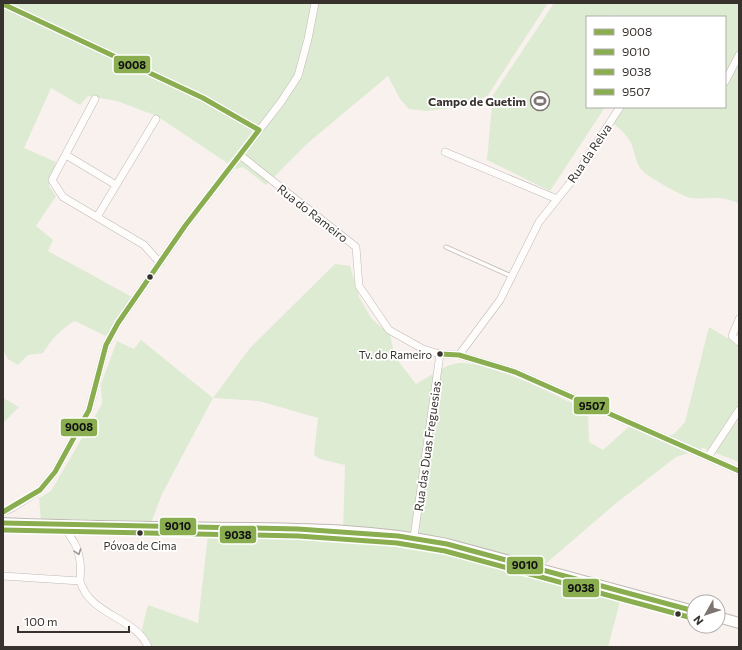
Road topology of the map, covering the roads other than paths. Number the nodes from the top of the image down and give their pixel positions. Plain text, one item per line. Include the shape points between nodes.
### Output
1 (315, 3) edge
2 (3, 4) edge
3 (739, 55) edge
4 (726, 80) edge
5 (95, 99) dead end
6 (619, 108) edge
7 (156, 119) dead end
8 (259, 130) junction
9 (445, 152) dead end
10 (66, 155) junction
11 (240, 155) junction
12 (116, 185) junction
13 (557, 198) junction
14 (97, 217) junction
15 (446, 248) dead end
16 (160, 263) junction
17 (512, 276) junction
18 (739, 319) edge
19 (739, 342) edge
20 (440, 354) junction
21 (459, 355) junction
22 (739, 410) edge
23 (708, 457) junction
24 (739, 471) edge
25 (3, 512) edge
26 (3, 523) edge
27 (66, 526) junction
28 (414, 537) junction
29 (3, 576) edge
30 (80, 581) junction
31 (686, 609) edge
32 (726, 619) edge
33 (739, 623) edge
34 (148, 647) edge

1 - 8 street via 298,76
2 - 8 street via 203,98
3 - 4 street
5 - 10 street
6 - 13 street, Rua da Relva via 574,178
7 - 12 street
8 - 11 street
9 - 13 street
10 - 12 street
10 - 14 street via 52,180 63,196
11 - 16 street
11 - 20 street, Rua do Rameiro via 356,246 359,286 389,330 423,349
12 - 14 street
13 - 17 street, Rua da Relva via 539,222
14 - 16 street via 144,246
15 - 17 lane
16 - 25 street via 118,323 106,345 89,410 55,472 40,490
17 - 21 street, Rua da Relva via 500,300
18 - 19 street via 732,336
20 - 21 street, Rua do Rameiro
20 - 28 street, Rua das Duas Freguesias
21 - 23 street, Rua do Rameiro via 515,372
22 - 23 street
23 - 24 street, Rua do Rameiro
26 - 27 main road
27 - 28 main road via 306,529 374,532
27 -> 30 street via 81,562
28 - 31 main road via 484,553
29 - 30 street
30 - 34 street via 90,600 137,632
32 - 33 main road

